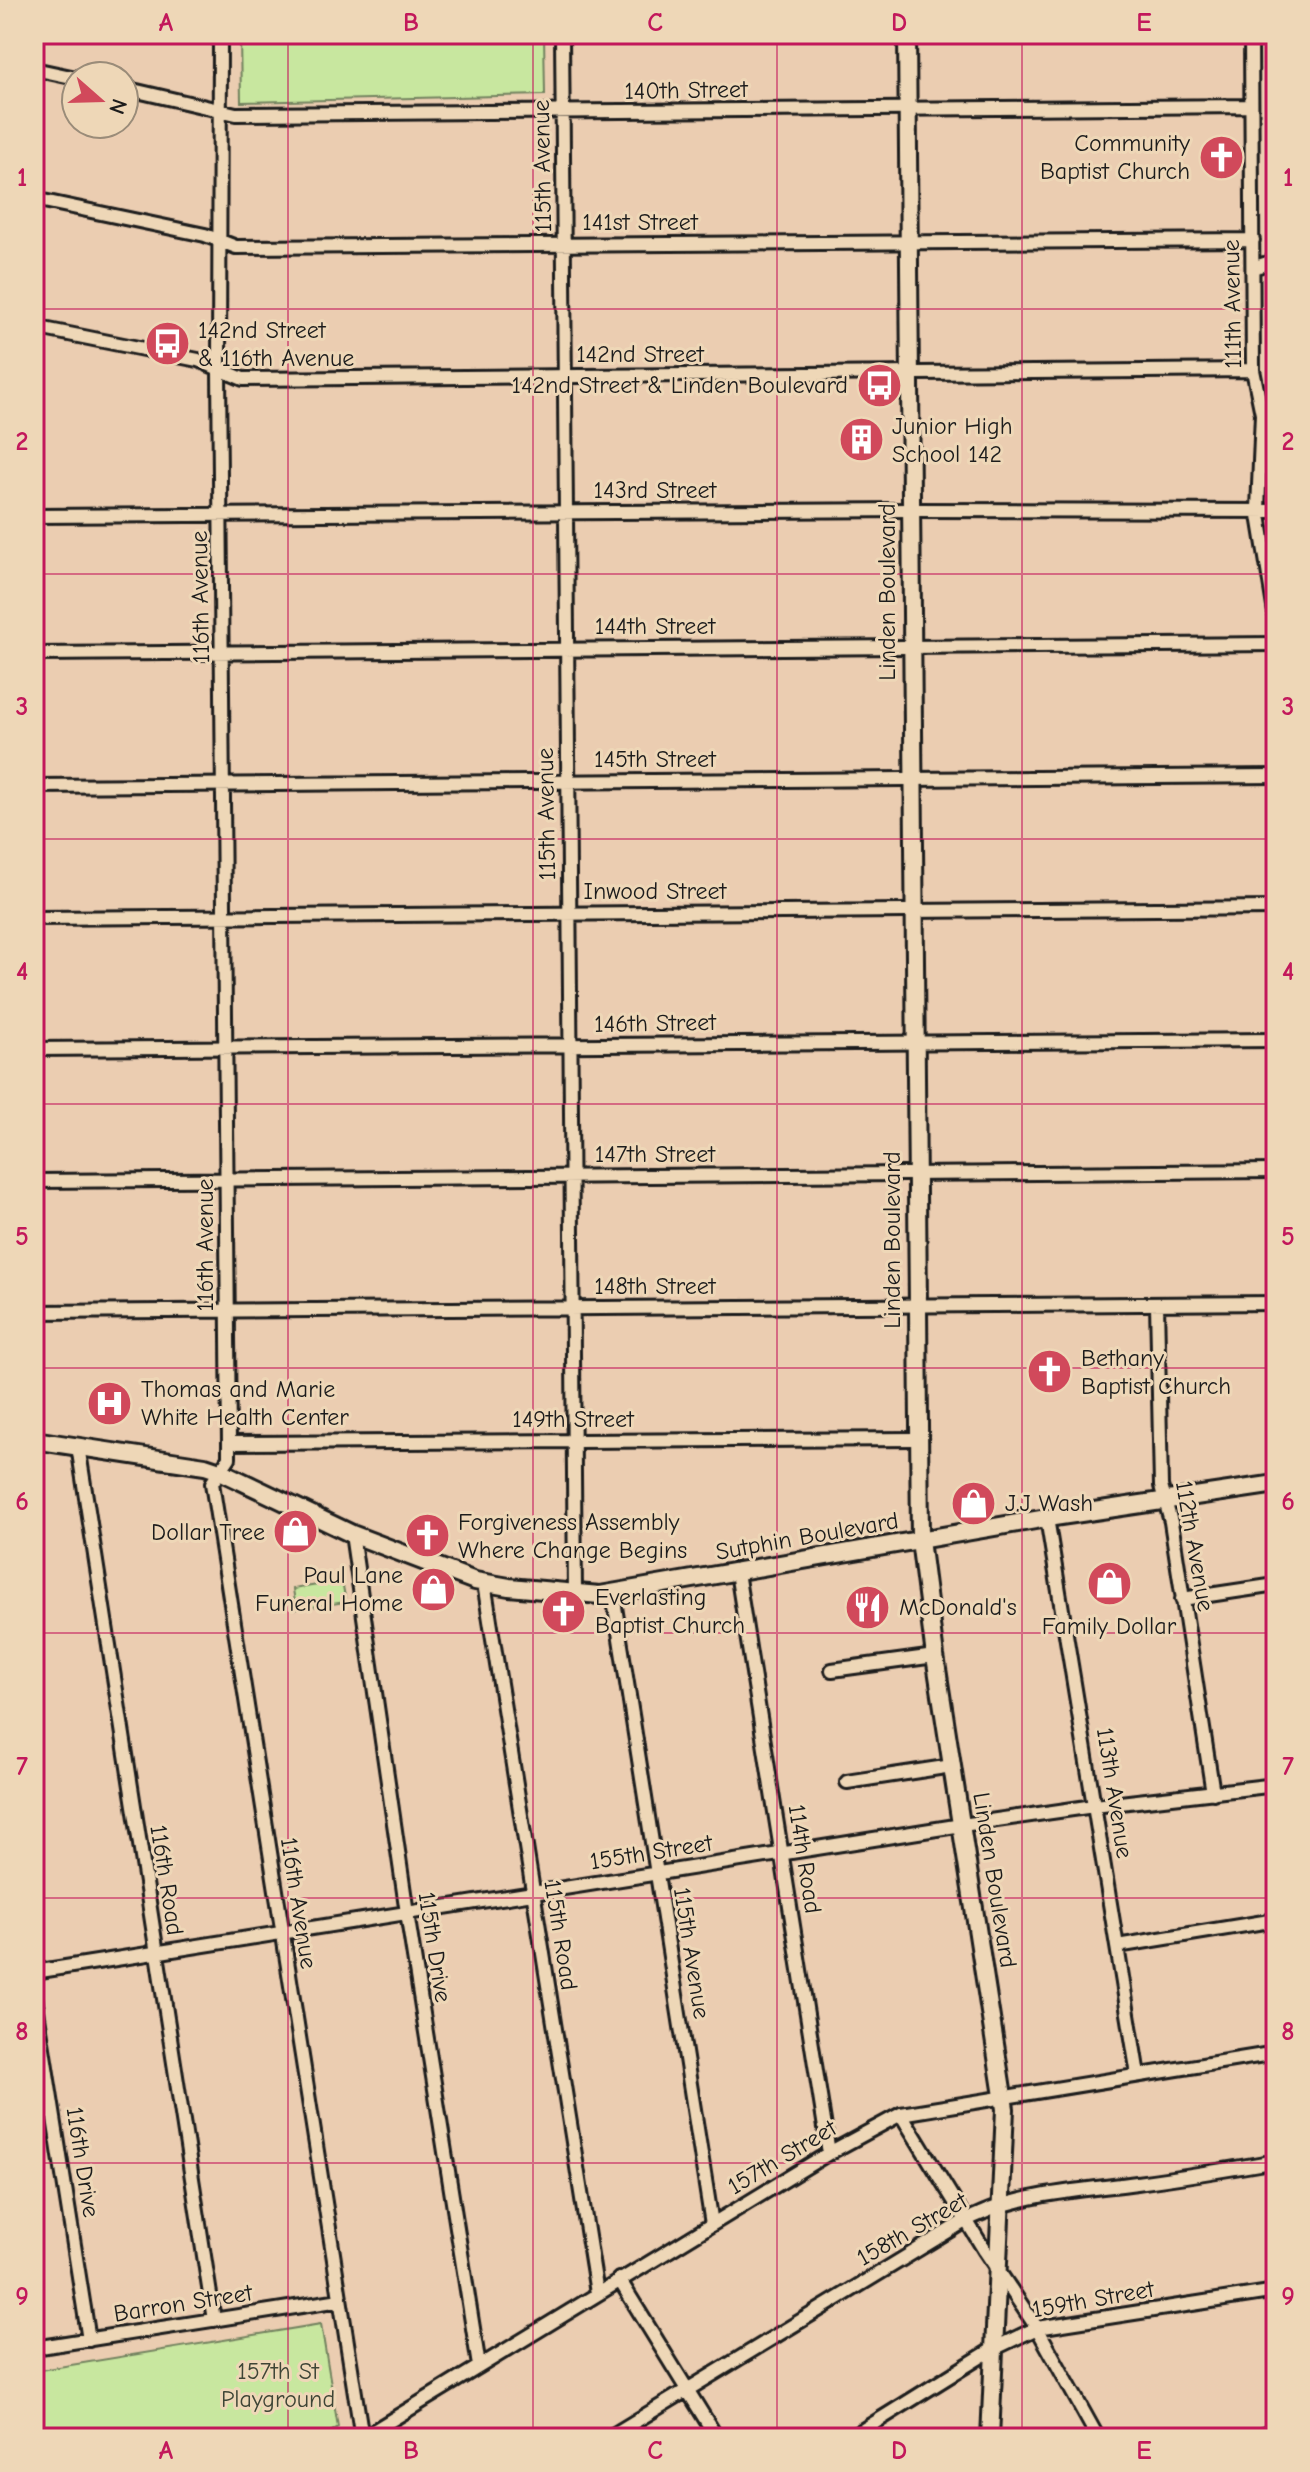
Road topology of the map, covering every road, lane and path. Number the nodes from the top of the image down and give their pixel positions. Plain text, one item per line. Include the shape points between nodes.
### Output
1 (220, 34) edge
2 (562, 34) edge
3 (907, 34) edge
4 (1251, 34) edge
5 (34, 69) edge
6 (60, 75) edge
7 (140, 92) edge
8 (1251, 106) junction
9 (221, 110) junction
10 (907, 110) junction
11 (563, 113) junction
12 (34, 199) edge
13 (1253, 240) junction
14 (220, 241) junction
15 (908, 242) junction
16 (565, 245) junction
17 (1276, 260) edge
18 (1253, 268) junction
19 (34, 327) edge
20 (1253, 370) junction
21 (219, 371) junction
22 (909, 373) junction
23 (565, 376) junction
24 (1276, 409) edge
25 (1262, 414) junction
26 (1276, 447) edge
27 (1258, 509) junction
28 (910, 510) junction
29 (1276, 511) edge
30 (565, 513) junction
31 (34, 516) edge
32 (221, 516) junction
33 (1272, 560) edge
34 (1276, 619) edge
35 (1276, 644) edge
36 (912, 647) junction
37 (566, 649) junction
38 (34, 654) edge
39 (223, 654) junction
40 (1276, 776) edge
41 (913, 779) junction
42 (567, 782) junction
43 (224, 784) junction
44 (34, 786) edge
45 (1276, 908) edge
46 (914, 911) junction
47 (569, 913) junction
48 (225, 916) junction
49 (34, 918) edge
50 (1276, 1040) edge
51 (915, 1043) junction
52 (571, 1045) junction
53 (226, 1048) junction
54 (34, 1049) edge
55 (1276, 1171) edge
56 (916, 1174) junction
57 (571, 1177) junction
58 (227, 1179) junction
59 (34, 1181) edge
60 (1276, 1303) edge
61 (1157, 1304) junction
62 (917, 1306) junction
63 (572, 1308) junction
64 (228, 1311) junction
65 (34, 1312) edge
66 (917, 1439) junction
67 (34, 1440) edge
68 (573, 1440) junction
69 (229, 1443) junction
70 (78, 1446) junction
71 (220, 1471) junction
72 (1276, 1484) edge
73 (1164, 1499) junction
74 (1047, 1518) junction
75 (352, 1534) junction
76 (920, 1540) junction
77 (737, 1572) junction
78 (484, 1583) junction
79 (1276, 1585) edge
80 (575, 1594) junction
81 (613, 1594) junction
82 (1182, 1599) junction
83 (935, 1656) junction
84 (832, 1670) dead end
85 (952, 1766) junction
86 (847, 1782) dead end
87 (1276, 1785) edge
88 (1213, 1793) junction
89 (1094, 1806) junction
90 (962, 1825) junction
91 (782, 1853) junction
92 (657, 1873) junction
93 (532, 1893) junction
94 (407, 1913) junction
95 (1276, 1920) edge
96 (281, 1933) junction
97 (1117, 1946) junction
98 (156, 1953) junction
99 (34, 1972) edge
100 (34, 1991) edge
101 (1276, 2053) edge
102 (1138, 2075) junction
103 (1004, 2097) junction
104 (901, 2114) junction
105 (829, 2153) junction
106 (1276, 2161) edge
107 (999, 2207) junction
108 (967, 2220) junction
109 (712, 2224) junction
110 (997, 2270) junction
111 (619, 2279) junction
112 (1276, 2291) edge
113 (597, 2293) junction
114 (340, 2300) junction
115 (214, 2320) junction
116 (1037, 2328) junction
117 (89, 2340) junction
118 (34, 2348) edge
119 (993, 2349) junction
120 (479, 2366) junction
121 (687, 2389) junction
122 (1096, 2437) edge
123 (362, 2438) edge
124 (608, 2438) edge
125 (717, 2438) edge
126 (850, 2438) edge
127 (990, 2438) edge

1 - 9 street, 116th Avenue
2 - 11 street, 115th Avenue
3 - 10 main road, Linden Boulevard
4 - 8 street, 111th Avenue
5 - 6 street
7 - 9 street, 140th Street
8 - 10 street, 140th Street
8 - 13 street, 111th Avenue
9 - 11 street, 140th Street
9 - 14 street, 116th Avenue
10 - 11 street, 140th Street
10 - 15 main road, Linden Boulevard
11 - 16 street, 115th Avenue
12 - 14 street, 141st Street
13 - 15 street, 141st Street
13 - 18 street, 111th Avenue
14 - 16 street, 141st Street via 236,247
14 - 21 street, 116th Avenue
15 - 16 street, 141st Street
15 - 22 main road, Linden Boulevard
16 - 23 street, 115th Avenue
17 - 18 street
18 - 20 street, 111th Avenue
19 - 21 street, 142nd Street via 198,360
20 - 22 street, 142nd Street
20 - 25 street, 111th Avenue
21 - 23 street, 142nd Street via 243,379
21 - 32 street, 116th Avenue
22 - 23 street, 142nd Street
22 - 28 main road, Linden Boulevard
23 - 30 street, 115th Avenue
24 - 25 street
25 - 26 street
25 - 27 street, 111th Avenue
27 - 28 street, 143rd Street
27 - 29 street, 143rd Street
27 - 33 street, 111th Avenue
28 - 30 street, 143rd Street
28 - 36 main road, Linden Boulevard
30 - 32 street, 143rd Street
30 - 37 street, 115th Avenue
31 - 32 street, 143rd Street
32 - 39 street, 116th Avenue
33 - 34 street, 111th Avenue
35 - 36 street, 144th Street
36 - 37 street, 144th Street
36 - 41 main road, Linden Boulevard
37 - 39 street, 144th Street
37 - 42 street, 115th Avenue
38 - 39 street, 144th Street
39 - 43 street, 116th Avenue
40 - 41 street, 145th Street
41 - 42 street, 145th Street
41 - 46 main road, Linden Boulevard
42 - 43 street, 145th Street
42 - 47 street, 115th Avenue
43 - 44 street, 145th Street
43 - 48 street, 116th Avenue
45 - 46 street, Inwood Street
46 - 47 street, Inwood Street
46 - 51 main road, Linden Boulevard
47 - 48 street, Inwood Street
47 - 52 street, 115th Avenue
48 - 49 street, Inwood Street
48 - 53 street, 116th Avenue
50 - 51 street, 146th Street
51 - 52 street, 146th Street
51 - 56 main road, Linden Boulevard
52 - 53 street, 146th Street
52 - 57 street, 115th Avenue
53 - 54 street, 146th Street
53 - 58 street, 116th Avenue
55 - 56 street, 147th Street
56 - 57 street, 147th Street
56 - 62 main road, Linden Boulevard
57 - 58 street, 147th Street
57 - 63 street, 115th Avenue
58 - 59 street, 147th Street
58 - 64 street, 116th Avenue
60 - 61 street, 148th Street
61 - 62 street, 148th Street
61 - 73 street, 112th Avenue
62 - 63 street, 148th Street
62 - 66 main road, Linden Boulevard
63 - 64 street, 148th Street
63 - 68 street, 115th Avenue
64 - 65 street, 148th Street
64 - 69 street, 116th Avenue
66 - 68 street, 149th Street
66 - 76 main road, Linden Boulevard
67 - 70 main road, Sutphin Boulevard
68 - 69 street, 149th Street
68 - 80 street, 115th Avenue
69 - 71 street, 116th Avenue via 229,1458
70 - 71 main road, Sutphin Boulevard
70 - 98 street, 116th Road
71 - 75 main road, Sutphin Boulevard
71 - 96 street, 116th Avenue via 212,1483
72 - 73 main road, Sutphin Boulevard
73 - 74 main road, Sutphin Boulevard
73 - 82 street, 112th Avenue
74 - 76 main road, Sutphin Boulevard
74 - 89 street, 113th Avenue
75 - 78 main road, Sutphin Boulevard
75 - 94 street, 115th Drive
76 - 77 main road, Sutphin Boulevard
76 - 83 main road, Linden Boulevard
77 - 81 main road, Sutphin Boulevard
77 - 91 street, 114th Road
78 - 80 main road, Sutphin Boulevard
78 - 93 street, 115th Road
79 - 82 street
80 - 81 main road, Sutphin Boulevard
81 - 92 street, 115th Avenue
82 - 88 street, 112th Avenue
83 - 84 street
83 - 85 main road, Linden Boulevard
85 - 86 street
85 - 90 main road, Linden Boulevard
87 - 88 street, 155th Street
88 - 89 street, 155th Street
89 - 90 street, 155th Street
89 - 97 street, 113th Avenue
90 - 91 street, 155th Street
90 - 103 main road, Linden Boulevard
91 - 92 street, 155th Street
91 - 105 street, 114th Road
92 - 93 street, 155th Street
92 - 109 street, 115th Avenue
93 - 94 street, 155th Street
93 - 113 street, 115th Road
94 - 96 street, 155th Street
94 - 120 street, 115th Drive
95 - 97 street
96 - 98 street, 155th Street
96 - 114 street, 116th Avenue
97 - 102 street, 113th Avenue
98 - 99 street, 155th Street
98 - 115 street, 116th Road
100 - 117 street, 116th Drive
101 - 102 street, 157th Street
102 - 103 street, 157th Street
103 - 104 street, 157th Street
103 - 107 main road, Linden Boulevard
104 - 105 street, 157th Street
104 - 108 street
105 - 109 street, 157th Street
106 - 107 street, 158th Street via 1017,2199
107 - 108 street, 158th Street
107 - 110 main road, Linden Boulevard
108 - 110 street
108 - 121 street, 158th Street
109 - 111 street, 157th Street
110 - 116 street
110 - 119 main road, Linden Boulevard
111 - 113 street, 157th Street
111 - 121 street
112 - 116 street, 159th Street
113 - 120 street, 157th Street
114 - 115 street, Barron Street
114 - 123 street, 116th Avenue
115 - 117 street, Barron Street
116 - 119 street, 159th Street
116 - 122 street
117 - 118 street, Barron Street
119 - 126 street, 159th Street
119 - 127 main road, Linden Boulevard
120 - 123 street, 157th Street
121 - 124 street, 158th Street
121 - 125 street

